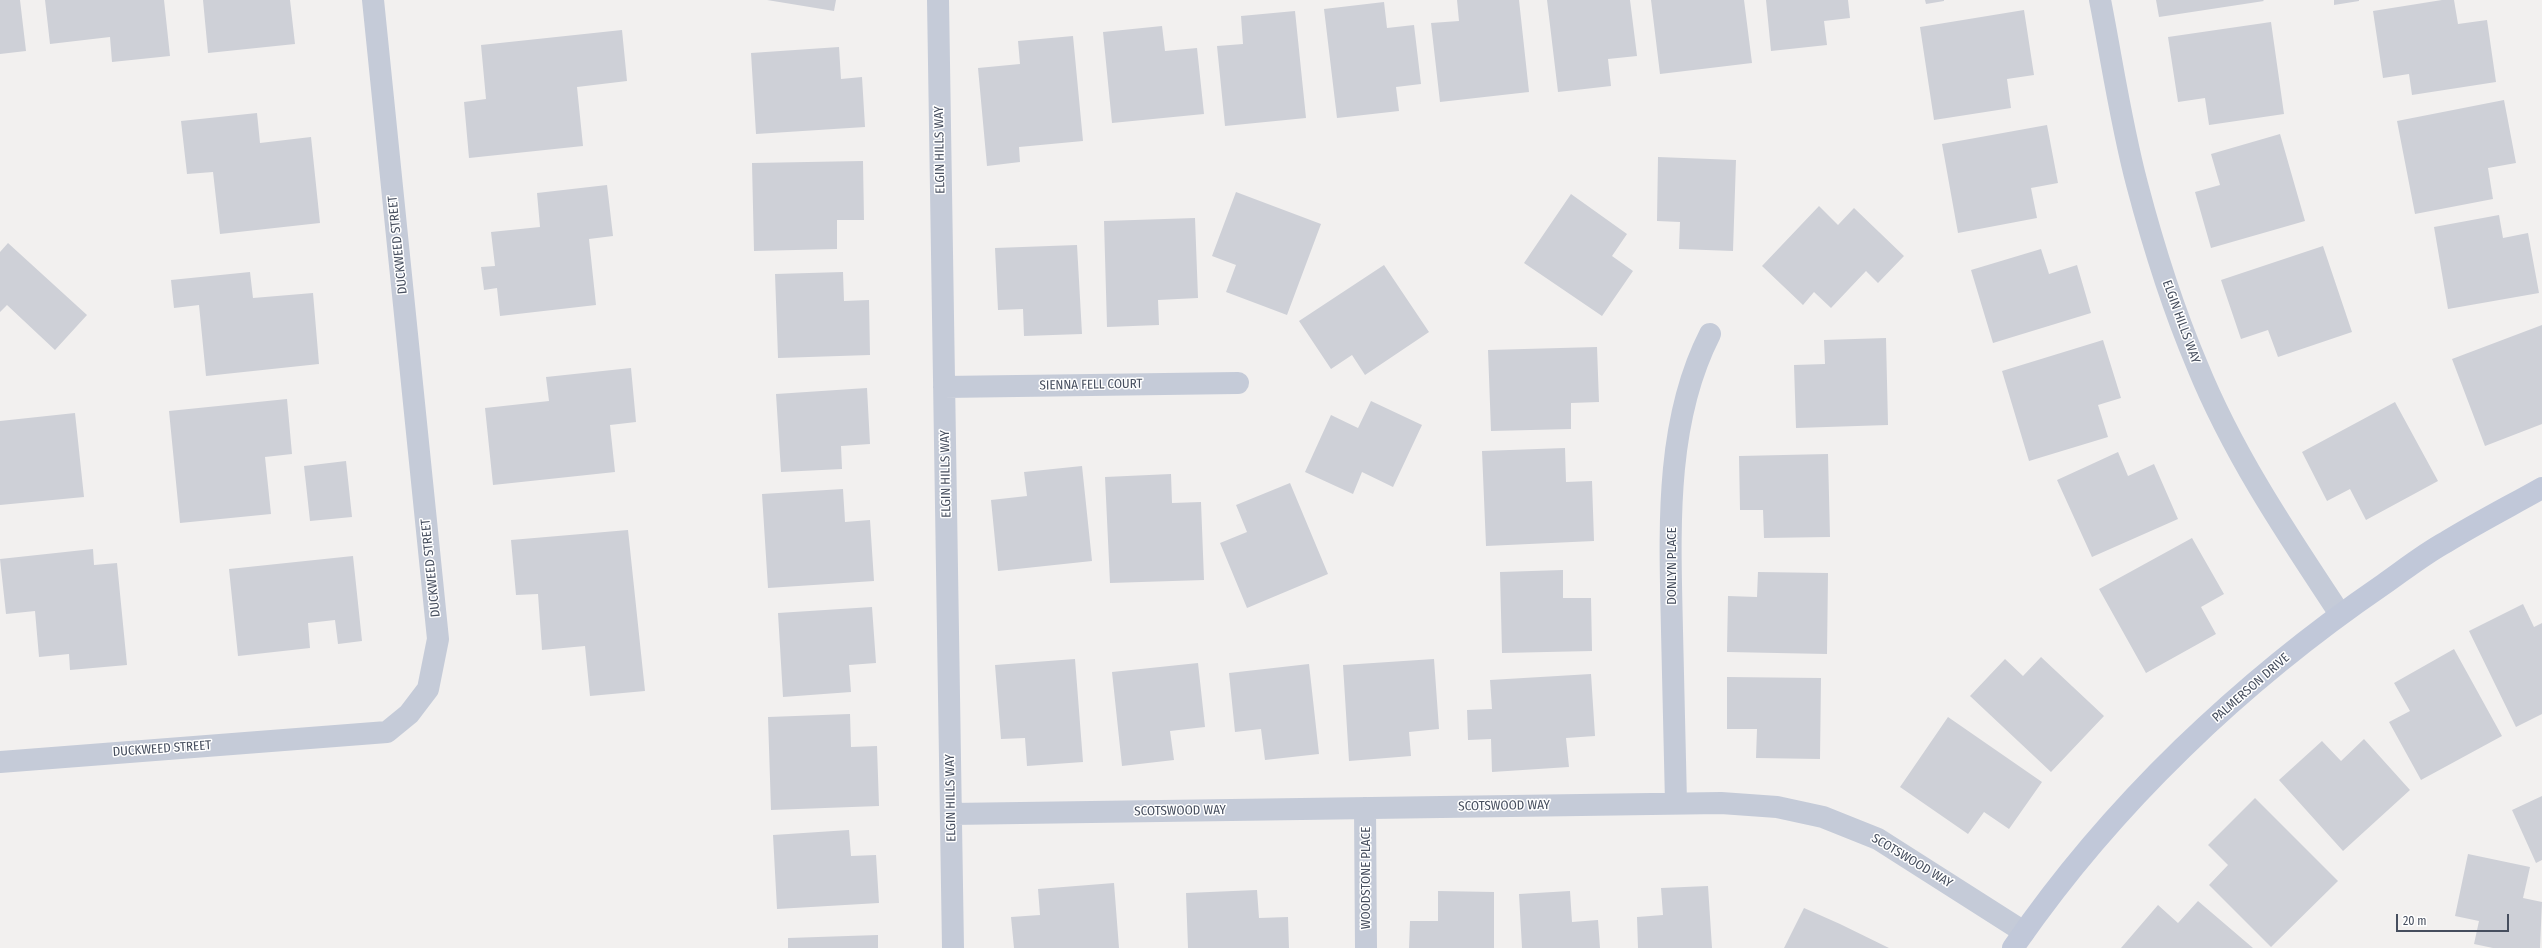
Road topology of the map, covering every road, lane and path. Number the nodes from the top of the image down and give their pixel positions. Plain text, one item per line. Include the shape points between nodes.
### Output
1 (373, 0) edge
2 (938, 0) edge
3 (2100, 0) edge
4 (1710, 334) dead end
5 (1238, 383) dead end
6 (944, 388) junction
7 (2542, 488) edge
8 (2340, 614) junction
9 (0, 762) edge
10 (1676, 803) junction
11 (1365, 808) junction
12 (951, 814) junction
13 (2019, 940) edge
14 (954, 948) edge
15 (1366, 948) edge

1 - 9 street, DUCKWEED STREET via 438,639 428,689 409,714 387,732
2 - 6 street, ELGIN HILLS WAY
3 - 8 street, ELGIN HILLS WAY via 2136,182 2170,295 2197,366 2240,454 2279,522
4 - 10 street, DONLYN PLACE via 1687,396 1675,456 1670,560
5 - 6 street, SIENNA FELL COURT
6 - 12 street, ELGIN HILLS WAY
7 - 8 street, PALMERSON DRIVE via 2445,542
8 - 13 street, PALMERSON DRIVE via 2255,682 2160,771 2090,848
10 - 11 street, SCOTSWOOD WAY
10 - 13 street, SCOTSWOOD WAY via 1778,806 1823,818 1878,839
11 - 12 street, SCOTSWOOD WAY
11 - 15 street, WOODSTONE PLACE
12 - 14 street, ELGIN HILLS WAY

